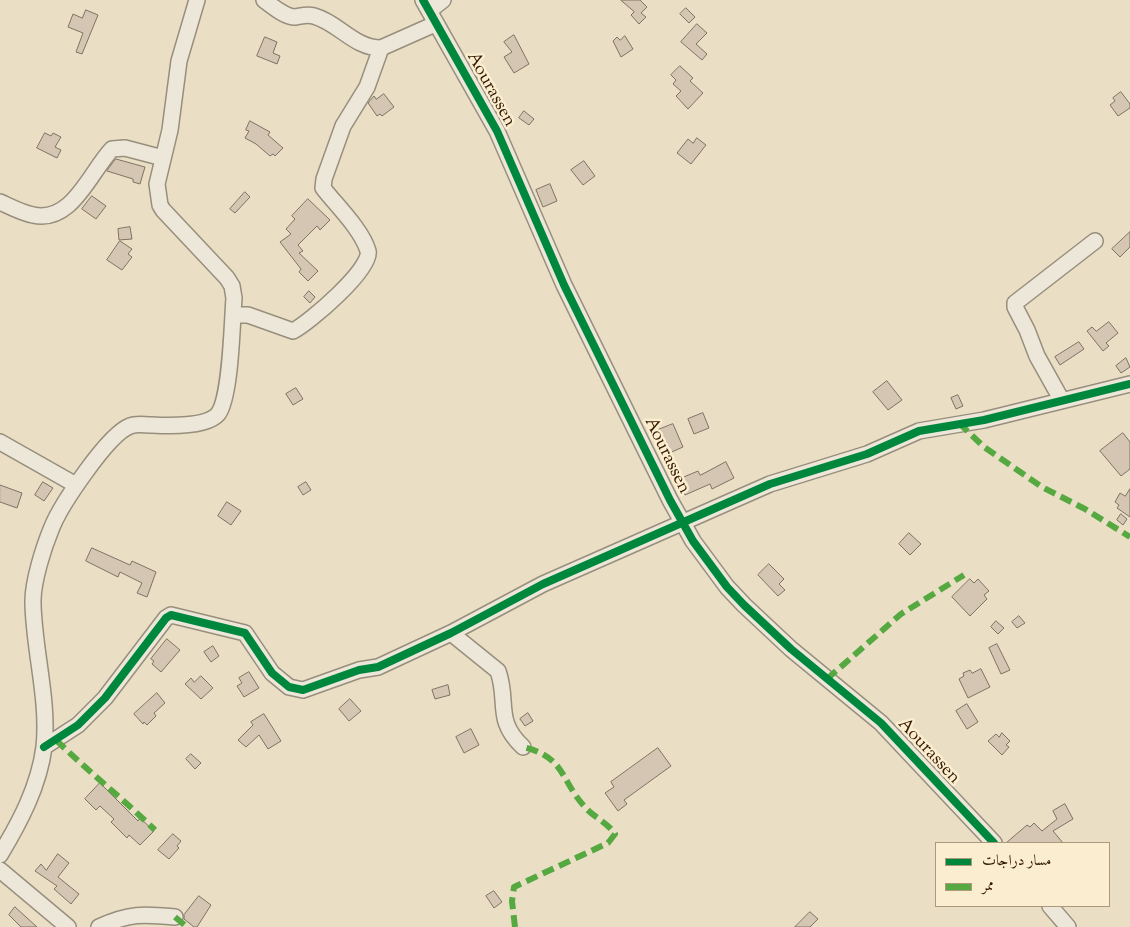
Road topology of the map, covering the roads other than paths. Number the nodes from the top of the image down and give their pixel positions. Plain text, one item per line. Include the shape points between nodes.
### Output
1 (197, 0) edge
2 (264, 0) edge
3 (443, 0) edge
4 (429, 12) edge
5 (381, 48) junction
6 (163, 158) junction
7 (0, 202) edge
8 (1095, 241) dead end
9 (232, 315) junction
10 (1130, 384) edge
11 (1061, 399) junction
12 (0, 442) edge
13 (76, 485) junction
14 (682, 522) junction
15 (451, 632) junction
16 (44, 747) junction
17 (522, 747) dead end
18 (993, 842) edge
19 (0, 855) edge
20 (0, 870) edge
21 (1051, 907) edge
22 (175, 917) dead end
23 (68, 927) edge
24 (99, 927) edge
25 (1068, 927) edge

1 - 6 street via 179,61
2 - 5 street via 287,15 315,16 363,45
3 - 4 street
4 - 5 street
4 - 14 street, Aourassen via 497,131 564,285
5 - 9 street via 367,87 343,126 323,188 352,224 368,251 366,264 305,325 294,330 248,315
6 - 7 street via 125,148 112,148 66,207 56,215 33,215
6 - 9 street via 157,184 160,205 232,286
8 - 11 street via 1015,303 1037,356
9 - 13 street via 226,391 219,412 208,420 192,424 128,426
10 - 11 street
11 - 14 street via 984,420 919,431 867,454 770,484
12 - 13 street
13 - 16 street via 52,527 36,576 32,603 44,712
14 - 15 street via 543,584
14 - 18 street, Aourassen via 727,587 744,605 880,723
15 - 16 street via 378,667 295,690 272,673 245,633 171,615 105,698 78,725
15 - 17 street via 498,671 505,722 511,736
16 - 19 street via 30,798
20 - 23 street
21 - 25 street
22 - 24 street via 144,914 122,917

